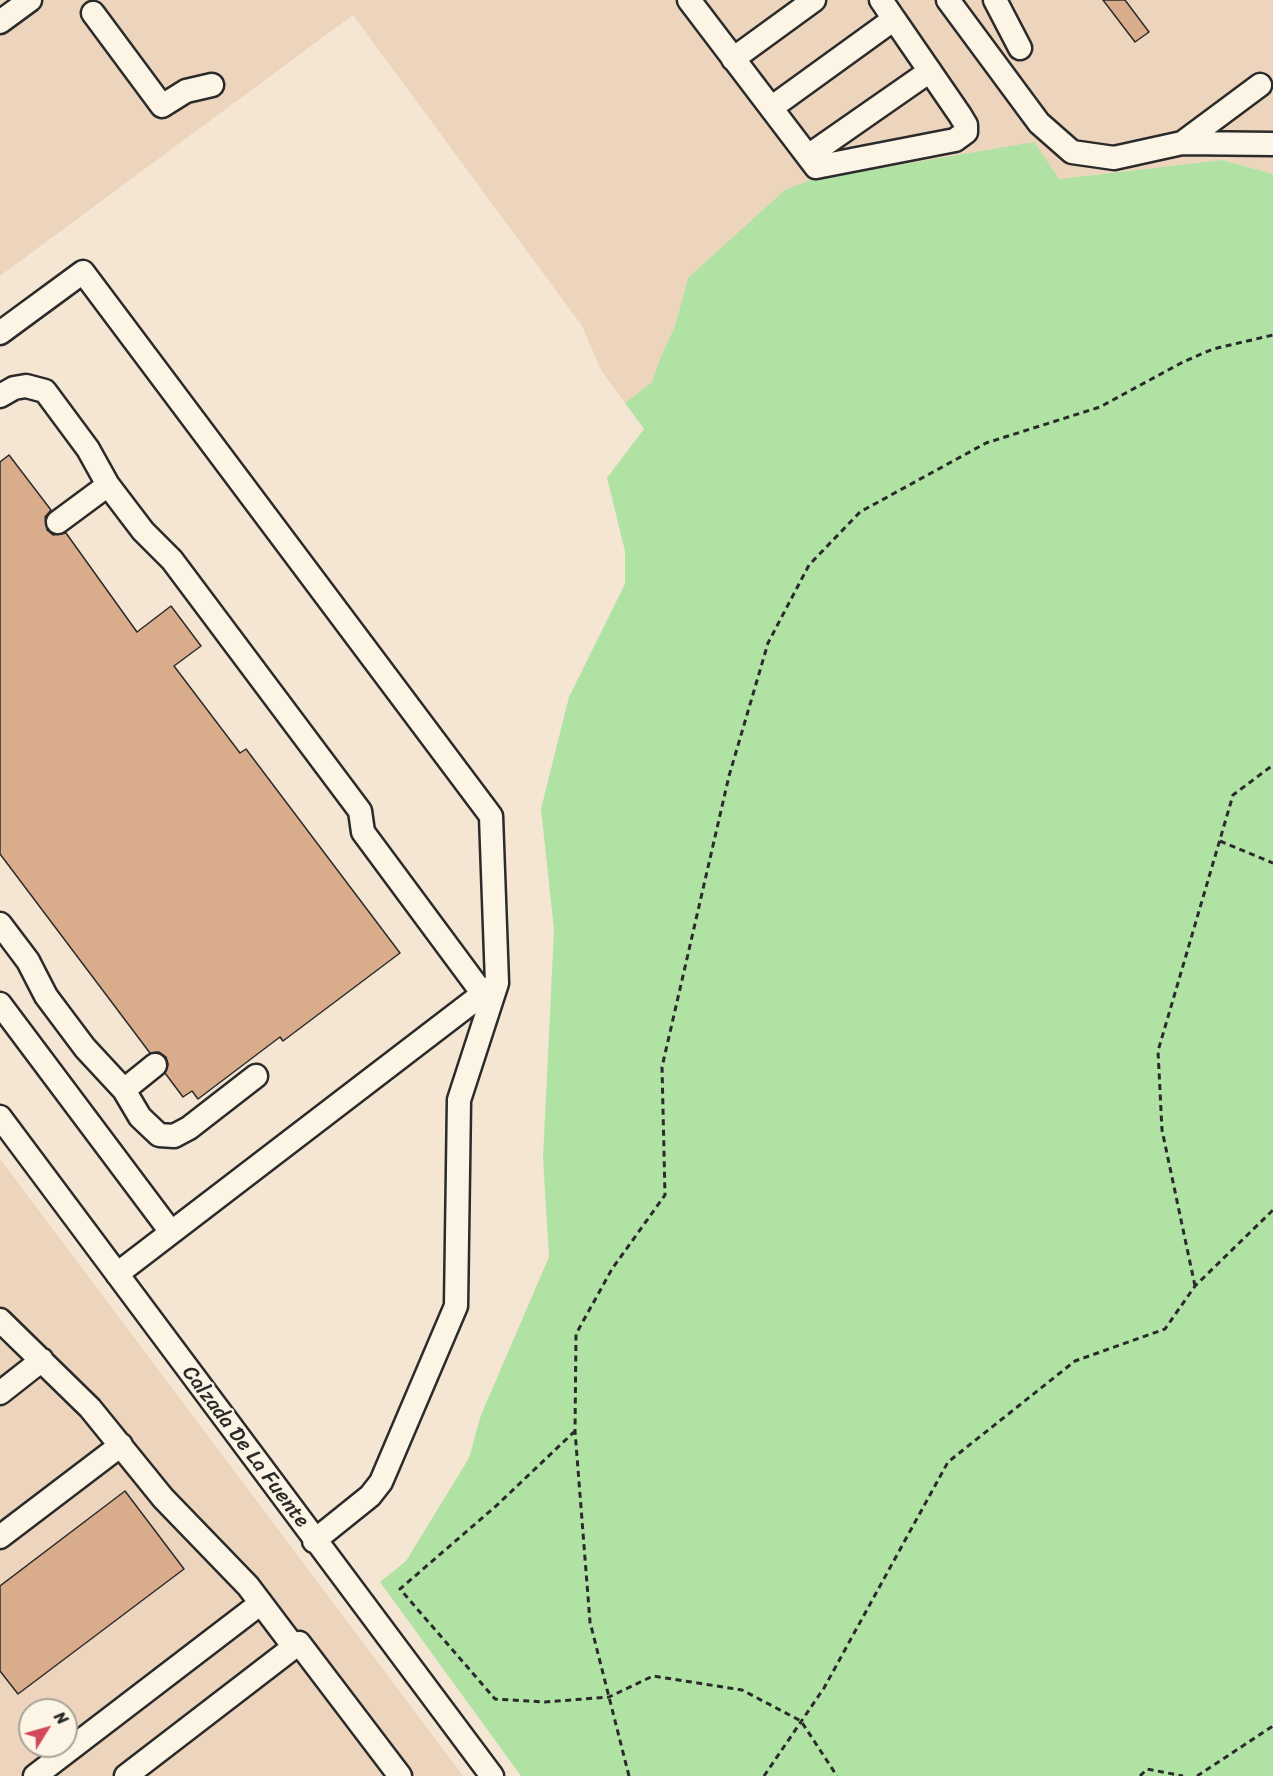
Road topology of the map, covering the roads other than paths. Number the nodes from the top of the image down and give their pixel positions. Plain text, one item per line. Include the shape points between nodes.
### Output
1 (30, 0) edge
2 (814, 0) edge
3 (881, 0) edge
4 (948, 0) edge
5 (995, 0) edge
6 (692, 1) edge
7 (93, 13) dead end
8 (894, 19) junction
9 (0, 22) edge
10 (1020, 48) dead end
11 (733, 59) junction
12 (930, 71) junction
13 (212, 85) dead end
14 (1260, 85) dead end
15 (771, 108) junction
16 (1182, 143) junction
17 (1273, 144) edge
18 (808, 156) junction
19 (0, 333) edge
20 (0, 396) edge
21 (108, 485) junction
22 (58, 522) dead end
23 (0, 924) edge
24 (490, 989) junction
25 (0, 1004) edge
26 (155, 1065) dead end
27 (256, 1076) dead end
28 (124, 1090) junction
29 (0, 1117) edge
30 (171, 1232) junction
31 (117, 1274) junction
32 (0, 1320) edge
33 (42, 1360) junction
34 (0, 1393) edge
35 (121, 1446) junction
36 (0, 1537) edge
37 (314, 1541) junction
38 (261, 1604) junction
39 (288, 1640) dead end
40 (35, 1776) edge
41 (126, 1776) edge
42 (400, 1776) edge
43 (492, 1776) edge

1 - 9 street
2 - 11 street
3 - 8 street
4 - 16 street via 1039,123 1072,152 1114,158
5 - 10 street
6 - 11 street
7 - 13 street via 162,106 186,91
8 - 12 street
8 - 15 street
11 - 15 street
12 - 18 street
12 - 18 street via 966,125 966,132 955,140 816,167
14 - 16 street
15 - 18 street
16 - 17 street
19 - 24 street via 83,272 490,816
20 - 21 street via 26,386 45,391 88,449
21 - 22 street
21 - 24 street via 143,531 172,560 360,811 363,832
23 - 28 street via 28,961 46,996 85,1048
24 - 30 street
24 - 37 street via 459,1100 456,1306 381,1482 370,1496
25 - 30 street
26 - 28 street
27 - 28 street via 174,1136 159,1135 140,1117
29 - 31 street, Calzada De La Fuente
30 - 31 street
31 - 37 street, Calzada De La Fuente
32 - 33 street
33 - 34 street
33 - 35 street
35 - 36 street
35 - 38 street via 163,1498 225,1560
37 - 43 street, Calzada De La Fuente
38 - 39 street
38 - 40 street
41 - 42 street via 299,1643

